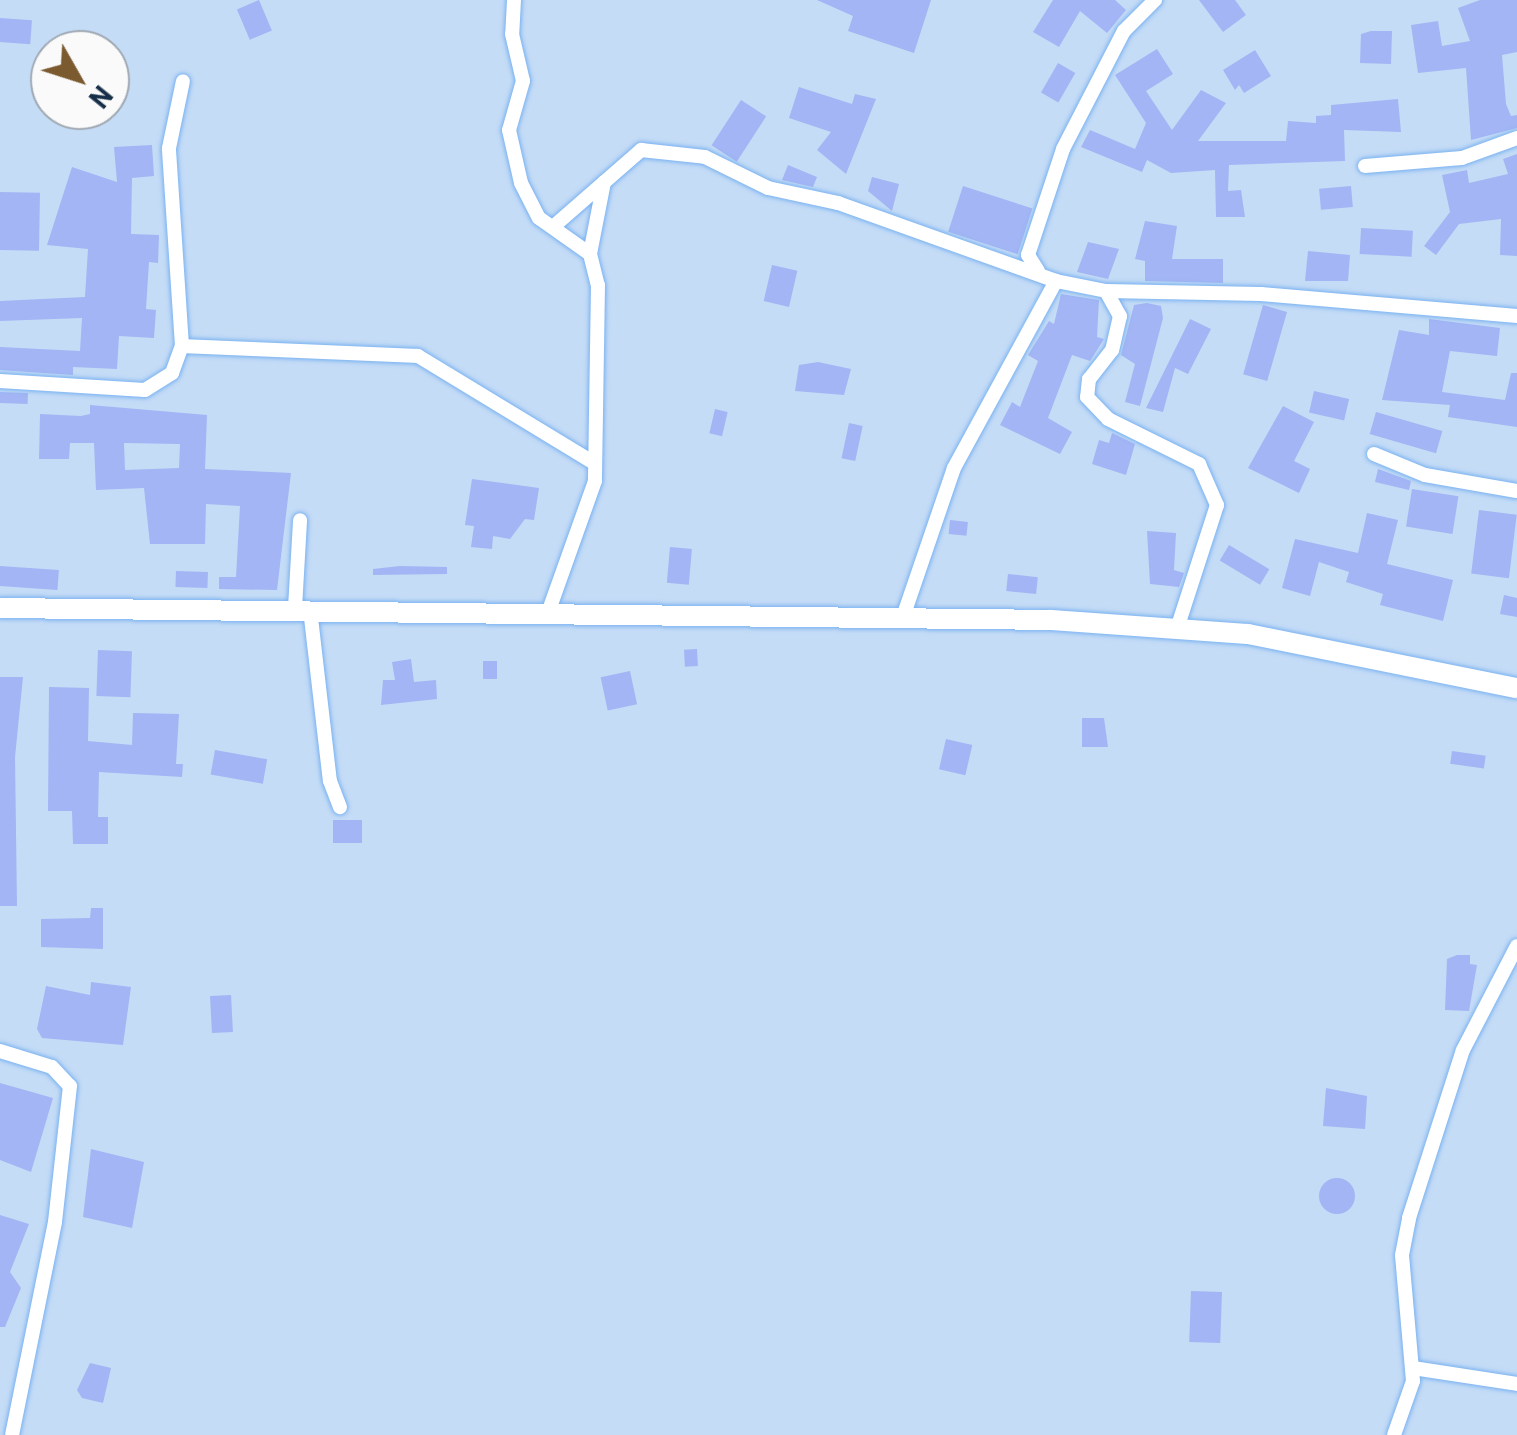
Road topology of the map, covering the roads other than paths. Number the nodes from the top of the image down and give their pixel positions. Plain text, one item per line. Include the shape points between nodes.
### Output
1 (514, 0) edge
2 (1151, 1) edge
3 (182, 81) dead end
4 (1517, 138) edge
5 (1366, 166) dead end
6 (604, 181) junction
7 (554, 226) junction
8 (590, 254) junction
9 (1056, 281) junction
10 (1106, 291) junction
11 (1517, 316) edge
12 (182, 346) junction
13 (0, 381) edge
14 (1374, 454) dead end
15 (591, 461) junction
16 (1517, 491) edge
17 (300, 520) dead end
18 (0, 608) edge
19 (303, 608) junction
20 (547, 616) junction
21 (904, 616) junction
22 (1177, 629) junction
23 (1517, 688) edge
24 (340, 807) dead end
25 (1517, 946) edge
26 (0, 1051) edge
27 (1413, 1368) junction
28 (1517, 1384) edge
29 (12, 1435) edge
30 (1394, 1435) edge

1 - 7 street via 512,34 523,81 510,130 512,150 539,218
2 - 9 street via 1124,32 1063,149 1028,262
3 - 12 street via 169,148
4 - 5 street via 1462,158
6 - 7 street
6 - 8 street
6 - 9 street via 641,150 706,157 768,188 838,203
7 - 8 street
8 - 15 street via 600,337
9 - 10 street
9 - 21 street via 954,468
10 - 11 street via 1261,294
10 - 22 street via 1120,316 1112,350 1089,379 1087,398 1108,419 1199,464 1217,505
12 - 13 street via 172,373 145,390
12 - 15 street via 418,356
14 - 16 street via 1425,474
15 - 20 street via 590,509
17 - 19 street
18 - 19 main road
19 - 20 main road
19 - 24 street
20 - 21 main road
21 - 22 main road
22 - 23 main road via 1322,646
25 - 27 street via 1463,1050 1409,1218 1402,1255
26 - 29 street via 52,1067 70,1086 55,1222
27 - 28 street
27 - 30 street

